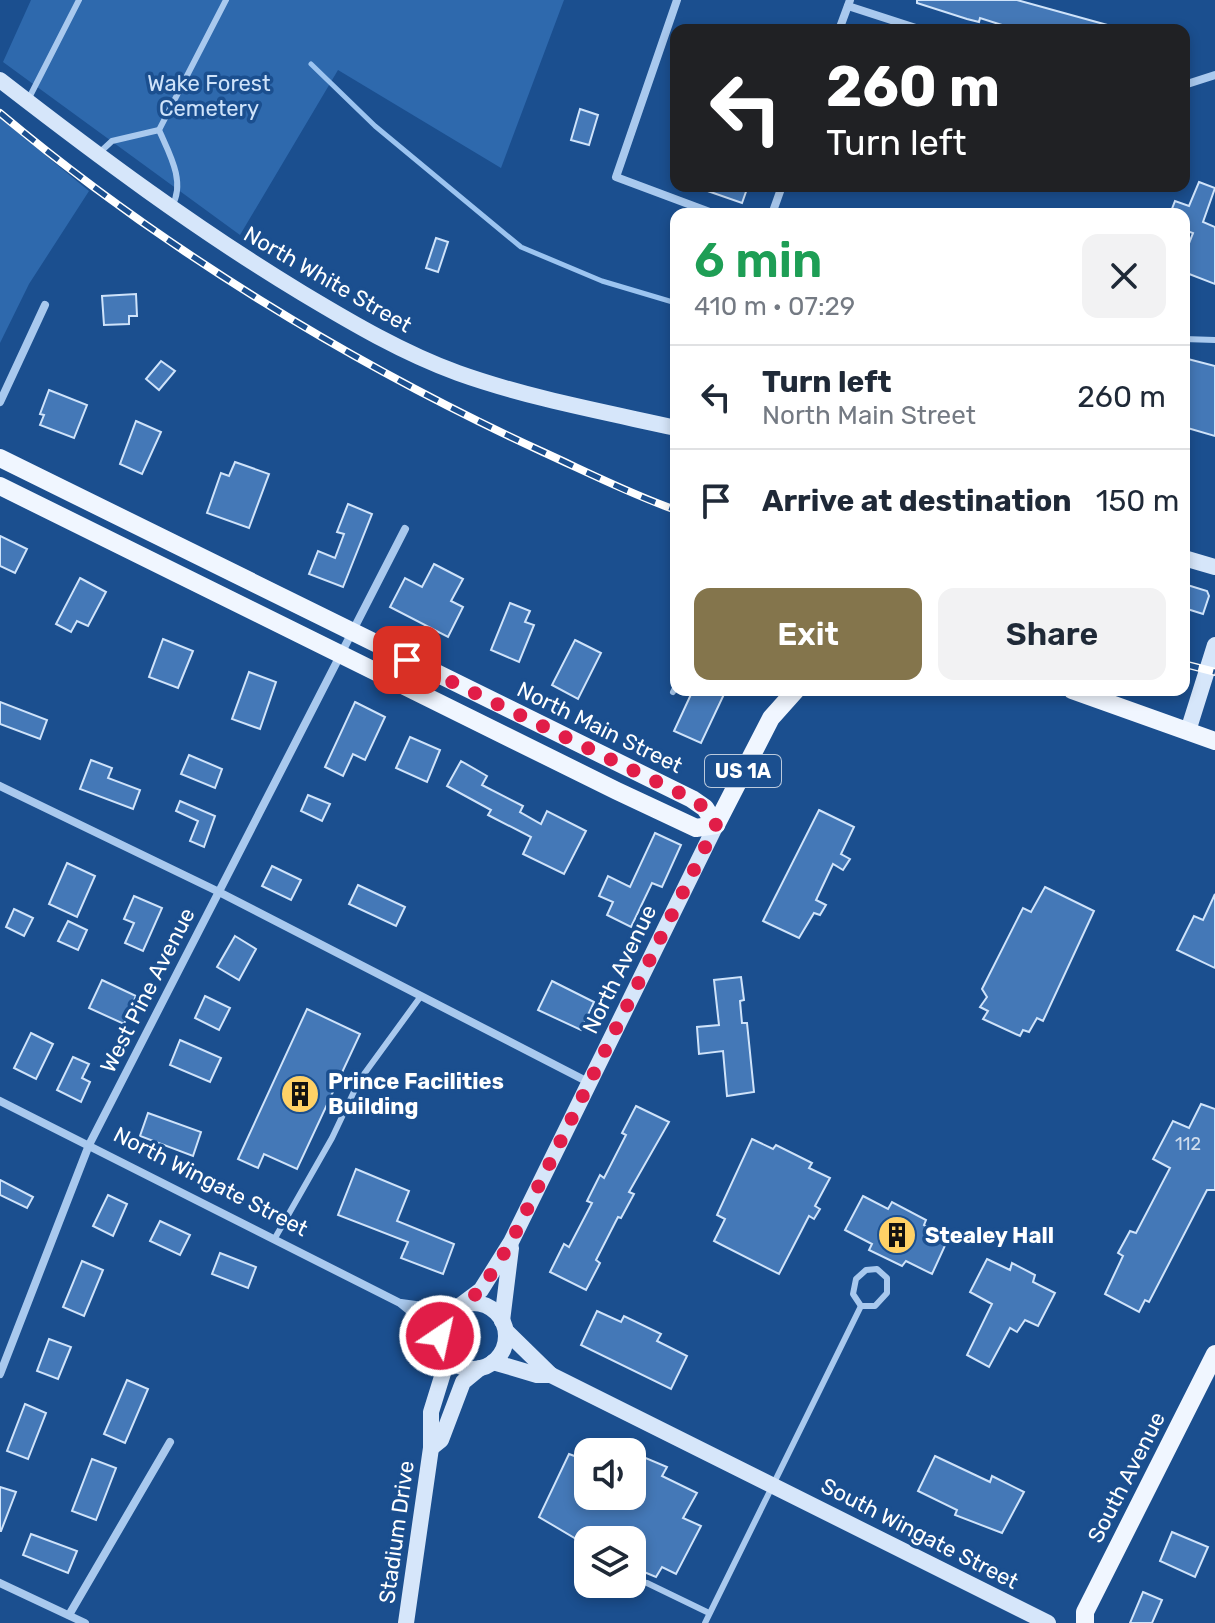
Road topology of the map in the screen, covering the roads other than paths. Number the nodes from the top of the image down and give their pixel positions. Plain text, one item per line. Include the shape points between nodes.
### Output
1 (79, 0) edge
2 (226, 0) edge
3 (677, 0) edge
4 (849, 3) edge
5 (841, 24) edge
6 (906, 24) edge
7 (1215, 75) edge
8 (0, 80) edge
9 (1190, 83) edge
10 (28, 101) junction
11 (159, 130) junction
12 (96, 155) junction
13 (700, 208) edge
14 (170, 209) junction
15 (45, 305) dead end
16 (1190, 339) edge
17 (1215, 340) edge
18 (0, 402) edge
19 (670, 427) edge
20 (0, 458) edge
21 (0, 486) edge
22 (405, 529) dead end
23 (1190, 560) edge
24 (1215, 567) edge
25 (350, 632) junction
26 (1215, 645) edge
27 (340, 654) junction
28 (783, 696) edge
29 (791, 696) edge
30 (1089, 696) edge
31 (771, 718) junction
32 (1188, 731) junction
33 (1215, 741) edge
34 (0, 786) edge
35 (716, 825) junction
36 (217, 891) junction
37 (421, 996) junction
38 (590, 1083) junction
39 (0, 1101) edge
40 (89, 1145) junction
41 (275, 1238) junction
42 (511, 1242) junction
43 (400, 1303) junction
44 (861, 1306) junction
45 (456, 1308) junction
46 (504, 1326) junction
47 (441, 1342) junction
48 (1215, 1354) edge
49 (486, 1365) junction
50 (0, 1374) edge
51 (551, 1375) junction
52 (1208, 1385) edge
53 (170, 1442) dead end
54 (431, 1448) junction
55 (772, 1483) junction
56 (0, 1583) edge
57 (647, 1583) dead end
58 (709, 1613) junction
59 (69, 1615) junction
60 (85, 1623) edge
61 (406, 1623) edge
62 (705, 1623) edge
63 (1048, 1623) edge
64 (1085, 1623) edge

1 - 10 lane
2 - 11 lane
3 - 13 street via 616,175
4 - 5 street
4 - 6 street
7 - 9 street
8 - 10 street, North White Street
10 - 12 street, North White Street
11 - 12 lane via 112,141
11 - 14 lane via 178,188
12 - 14 street, North White Street
14 - 19 street, North White Street via 339,315 441,366
15 - 18 street
16 - 17 lane
20 - 25 main road, North Main Street / US 1A
21 - 27 main road
22 - 25 street, West Pine Avenue
23 - 24 street
25 - 27 street, West Pine Avenue
25 - 35 main road, North Main Street / US 1A via 692,799
26 - 32 street
27 - 35 main road via 696,828
27 - 36 street, West Pine Avenue
28 - 31 lane
29 - 31 main road, US 1A
30 - 32 main road
31 - 35 main road, North Avenue / US 1A
32 - 33 main road
34 - 36 street
35 - 38 street, North Avenue
36 - 37 street
36 - 40 street, West Pine Avenue
37 - 38 street
37 - 41 lane via 359,1081
38 - 42 street, North Avenue
39 - 40 street, North Wingate Street
40 - 41 street, North Wingate Street
40 - 50 street, West Pine Avenue
41 - 43 street, North Wingate Street
42 - 45 street, North Avenue via 481,1290
42 - 46 street, North Avenue
43 - 45 street, North Wingate Street
43 - 47 street, North Wingate Street
44 - 44 lane via 875,1306 887,1293 887,1278 877,1269 856,1279 853,1294
44 - 55 lane
45 - 46 street via 480,1303 497,1313
45 - 47 street via 445,1318
46 - 49 street via 503,1350
46 - 51 street
47 - 49 street via 458,1365
47 - 54 street, Stadium Drive via 444,1370 431,1412
48 - 52 main road, South Avenue
49 - 51 street
49 - 54 street, Stadium Drive via 463,1382 441,1440
51 - 55 street
52 - 64 main road, South Avenue via 1085,1612
53 - 59 street
54 - 61 street, Stadium Drive
55 - 58 lane
55 - 63 street, South Wingate Street
56 - 59 street
57 - 58 lane
58 - 62 lane
59 - 60 street

